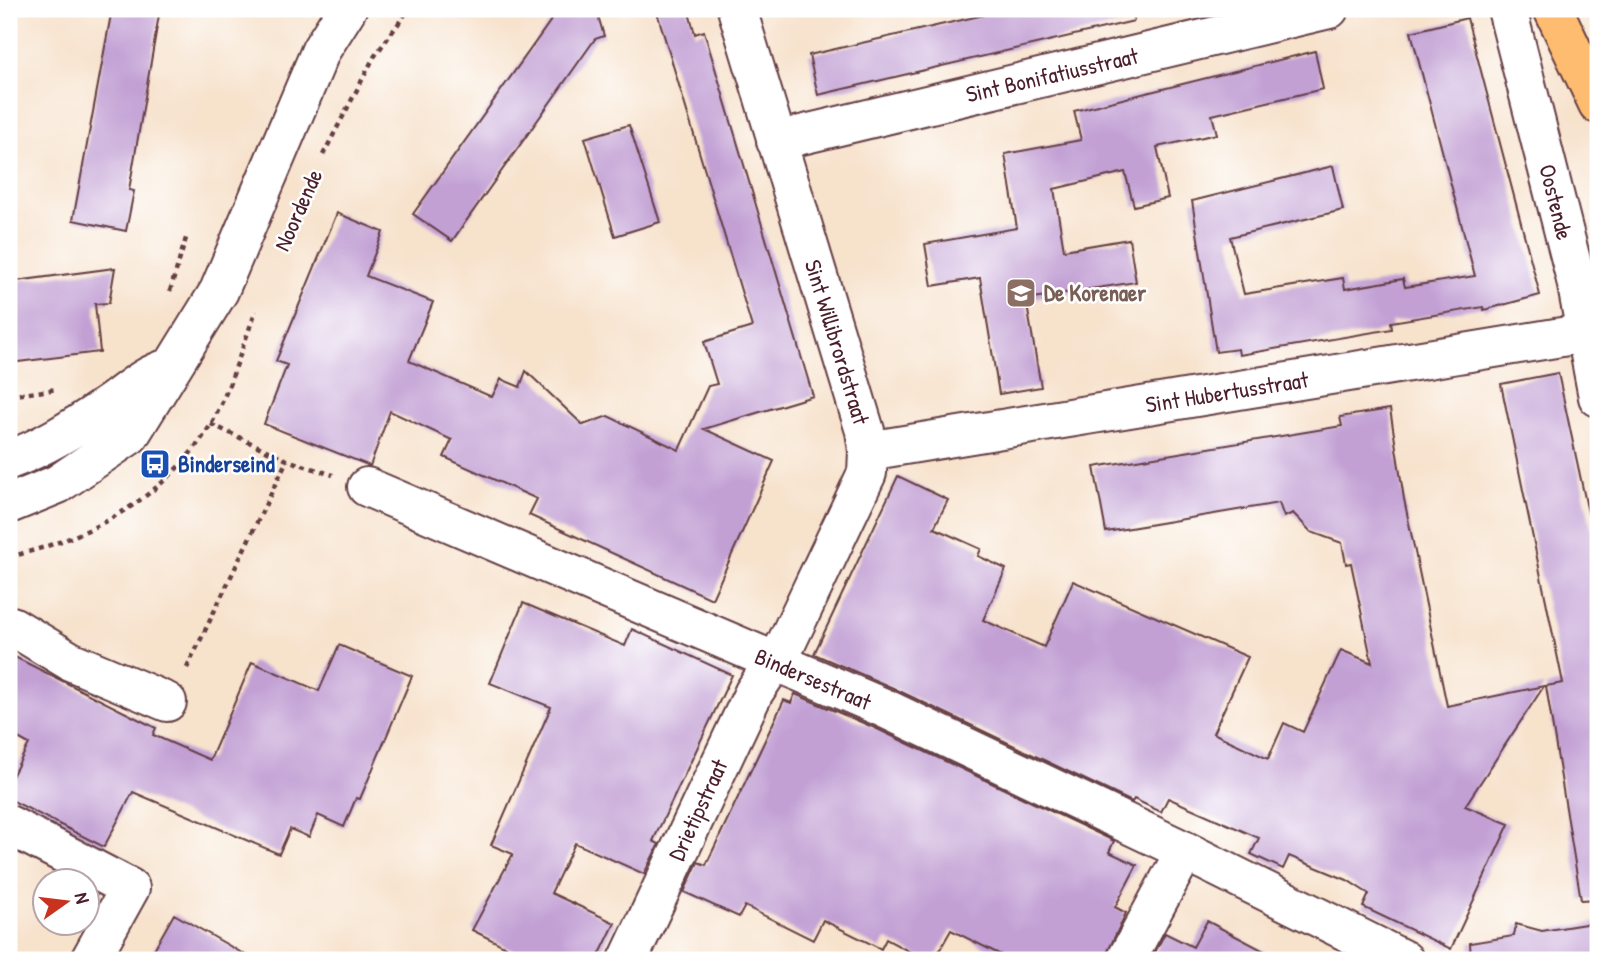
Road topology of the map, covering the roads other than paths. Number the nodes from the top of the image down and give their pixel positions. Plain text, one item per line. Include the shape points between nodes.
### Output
1 (347, 9) edge
2 (737, 9) edge
3 (1329, 9) edge
4 (1507, 9) edge
5 (1553, 9) edge
6 (1584, 9) edge
7 (1598, 105) edge
8 (776, 141) junction
9 (1586, 333) junction
10 (173, 367) junction
11 (1598, 397) edge
12 (869, 451) junction
13 (9, 460) edge
14 (368, 487) road end
15 (9, 504) edge
16 (10, 627) edge
17 (773, 663) junction
18 (167, 702) road end
19 (9, 825) edge
20 (1185, 850) junction
21 (90, 960) edge
22 (628, 960) edge
23 (1126, 960) edge
24 (1404, 960) edge

1 - 10 street, Noordende via 321,50 219,291
2 - 8 street, Sint Willibrordstraat
3 - 8 street, Sint Bonifatiusstraat
4 - 9 street, Oostende
5 - 7 main road
6 - 7 main road
8 - 12 street, Sint Willibrordstraat
9 - 11 street, Oostende
9 - 12 street, Sint Hubertusstraat
10 - 13 street via 144,376 41,448
10 - 15 street via 130,435 58,484
12 - 17 street, Sint Willibrordstraat via 867,473
14 - 17 street, Bindersestraat
16 - 18 street via 71,661
17 - 20 street, Bindersestraat via 884,708
17 - 22 street, Drietipstraat via 754,692
19 - 21 street via 130,888
20 - 23 street
20 - 24 street, Bindersestraat

